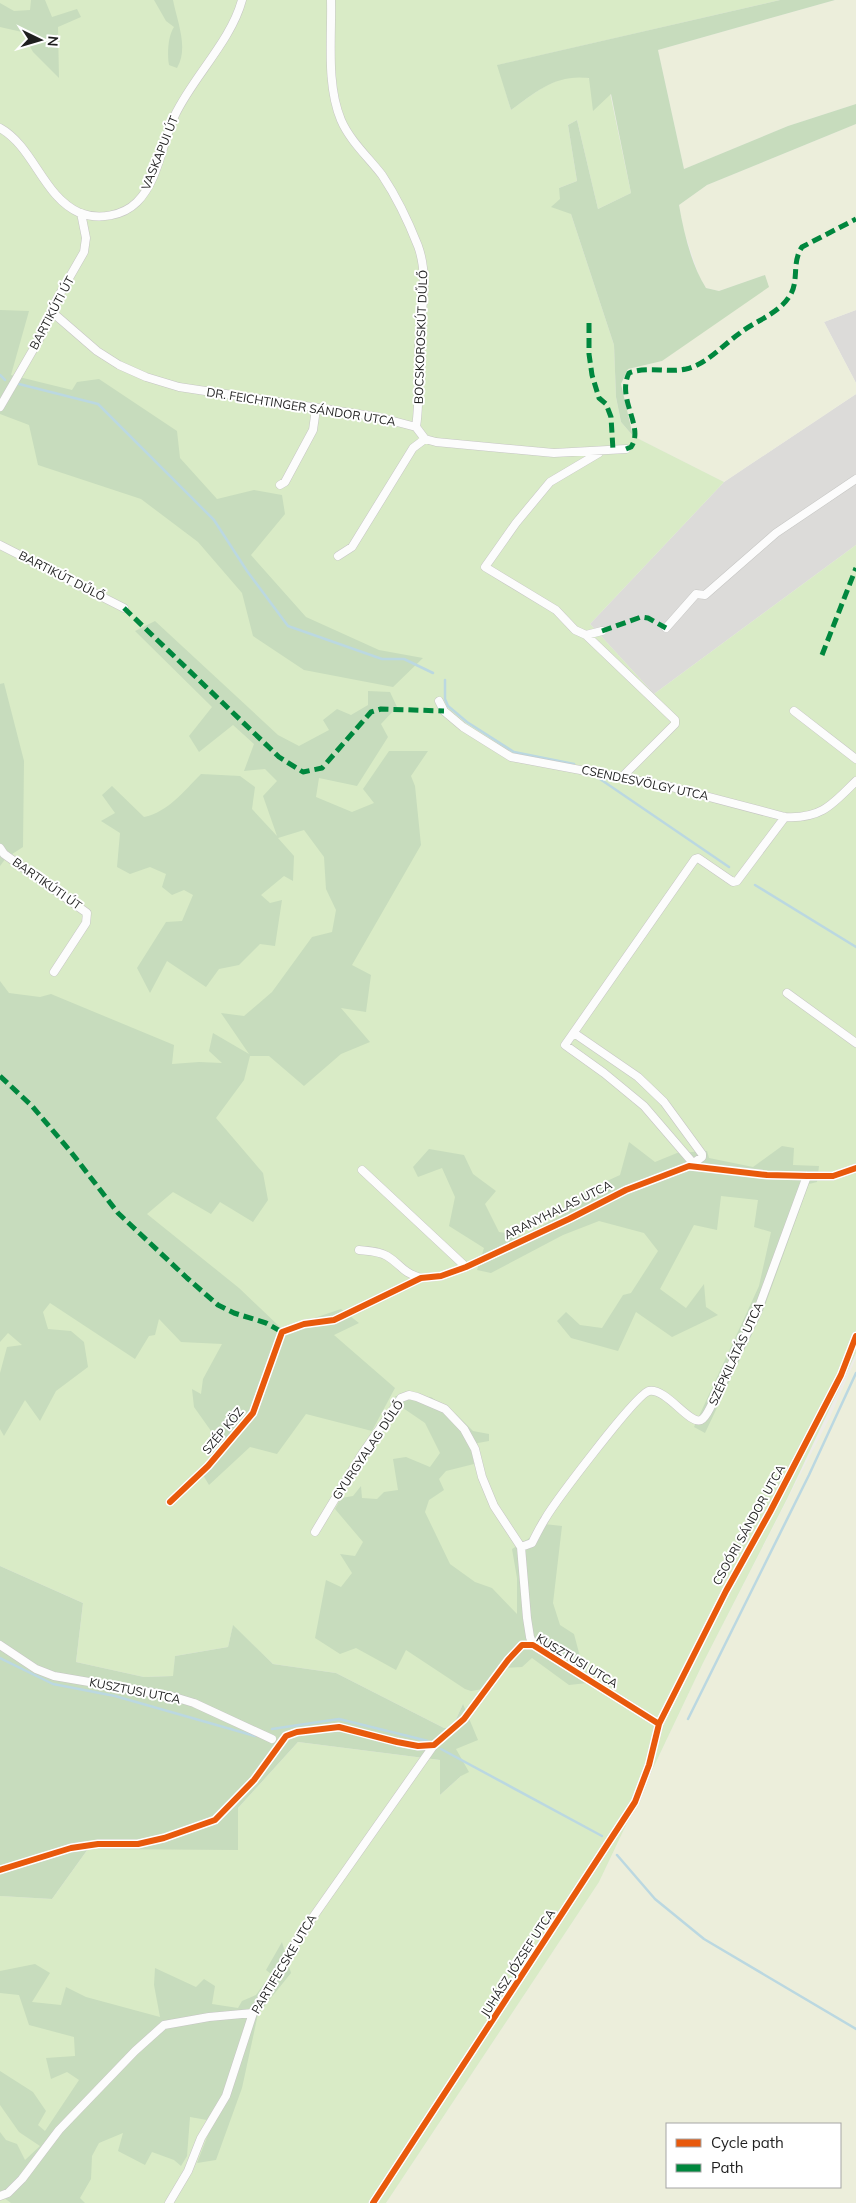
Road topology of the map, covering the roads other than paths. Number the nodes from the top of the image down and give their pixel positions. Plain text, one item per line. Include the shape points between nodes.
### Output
1 (242, 0) edge
2 (331, 0) edge
3 (0, 128) edge
4 (82, 213) junction
5 (52, 312) junction
6 (0, 407) edge
7 (316, 409) junction
8 (416, 427) junction
9 (425, 439) junction
10 (626, 449) dead end
11 (601, 452) junction
12 (856, 479) edge
13 (280, 485) dead end
14 (0, 545) edge
15 (338, 556) dead end
16 (124, 608) dead end
17 (666, 628) dead end
18 (602, 631) dead end
19 (586, 635) junction
20 (439, 702) dead end
21 (794, 711) dead end
22 (856, 758) edge
23 (622, 777) junction
24 (856, 781) edge
25 (785, 817) junction
26 (0, 848) edge
27 (54, 972) dead end
28 (787, 993) dead end
29 (574, 1033) junction
30 (856, 1043) edge
31 (691, 1165) junction
32 (856, 1168) edge
33 (362, 1170) dead end
34 (807, 1176) junction
35 (359, 1250) dead end
36 (466, 1267) junction
37 (421, 1278) junction
38 (282, 1332) joint
39 (856, 1336) edge
40 (170, 1502) dead end
41 (315, 1532) dead end
42 (521, 1547) junction
43 (0, 1645) edge
44 (533, 1645) junction
45 (659, 1724) junction
46 (272, 1739) dead end
47 (434, 1745) junction
48 (0, 1870) edge
49 (253, 2013) junction
50 (0, 2196) edge
51 (169, 2203) edge
52 (373, 2203) edge

1 - 4 street, VASKAPUI ÚT via 233,22 174,116 152,178 138,202 115,215
2 - 8 street, BOCSKOROSKÚT DŰLŐ via 335,103 342,122 391,190 423,261
3 - 4 street, VASKAPUI ÚT via 13,138 60,198
4 - 5 street, BARTIKÚTI ÚT via 86,238 84,252
5 - 6 street, BARTIKÚTI ÚT
5 - 7 street, DR. FEICHTINGER SÁNDOR UTCA via 97,351 146,377 179,387
7 - 8 street, DR. FEICHTINGER SÁNDOR UTCA via 378,417
7 - 13 street via 314,430 285,482
8 - 9 street
9 - 11 street via 554,453
9 - 15 street via 413,448 352,547
10 - 11 street
11 - 19 street via 550,482 485,567 556,610 575,630
12 - 17 street via 776,533 705,594 696,594
14 - 16 street, BARTIKÚT DŰLŐ
18 - 19 street
19 - 23 street via 675,720 675,724
20 - 23 street, CSENDESVÖLGY UTCA via 444,711 463,727 512,757
21 - 22 street
23 - 25 street, CSENDESVÖLGY UTCA
24 - 25 street, CSENDESVÖLGY UTCA via 820,813 799,818
25 - 29 street via 737,881 733,882 695,859
26 - 27 street, BARTIKÚTI ÚT via 88,913 86,923
28 - 30 street
29 - 31 street via 565,1045 644,1106
29 - 31 street via 631,1072 664,1102 702,1154
31 - 34 street, ARANYHALAS UTCA via 767,1175
31 - 36 street, ARANYHALAS UTCA via 626,1190
32 - 34 street, ARANYHALAS UTCA via 833,1176
33 - 36 street
34 - 42 street, SZÉPKILÁTÁS UTCA via 756,1314 702,1420 692,1418 663,1394 645,1393 565,1489 532,1543
35 - 37 street via 387,1256 404,1272
36 - 37 street, ARANYHALAS UTCA via 441,1276
37 - 38 street, ARANYHALAS UTCA via 334,1320 304,1324
38 - 40 street, SZÉP KÖZ via 253,1412 208,1466
39 - 45 street, CSOÓRI SÁNDOR UTCA via 836,1384
41 - 42 street, GYURGYALAG DŰLŐ via 362,1454 401,1398 409,1395 445,1408 464,1429 475,1449 494,1506
42 - 44 street, GYURGYALAG DŰLŐ via 527,1618
43 - 46 street, KUSZTUSI UTCA via 36,1669 54,1676 171,1696 194,1703
44 - 45 street, KUSZTUSI UTCA
44 - 47 street, KUSZTUSI UTCA via 522,1645 464,1719
45 - 52 street, JUHÁSZ JÓZSEF UTCA via 649,1766 635,1802
47 - 48 street via 397,1742 339,1727 297,1732 286,1736 254,1780 215,1820 164,1838 138,1844 72,1848
47 - 49 street, PARTIFECSKE UTCA via 299,1937
49 - 50 street via 164,2025 59,2130 22,2179
49 - 51 street, PARTIFECSKE UTCA via 226,2096

